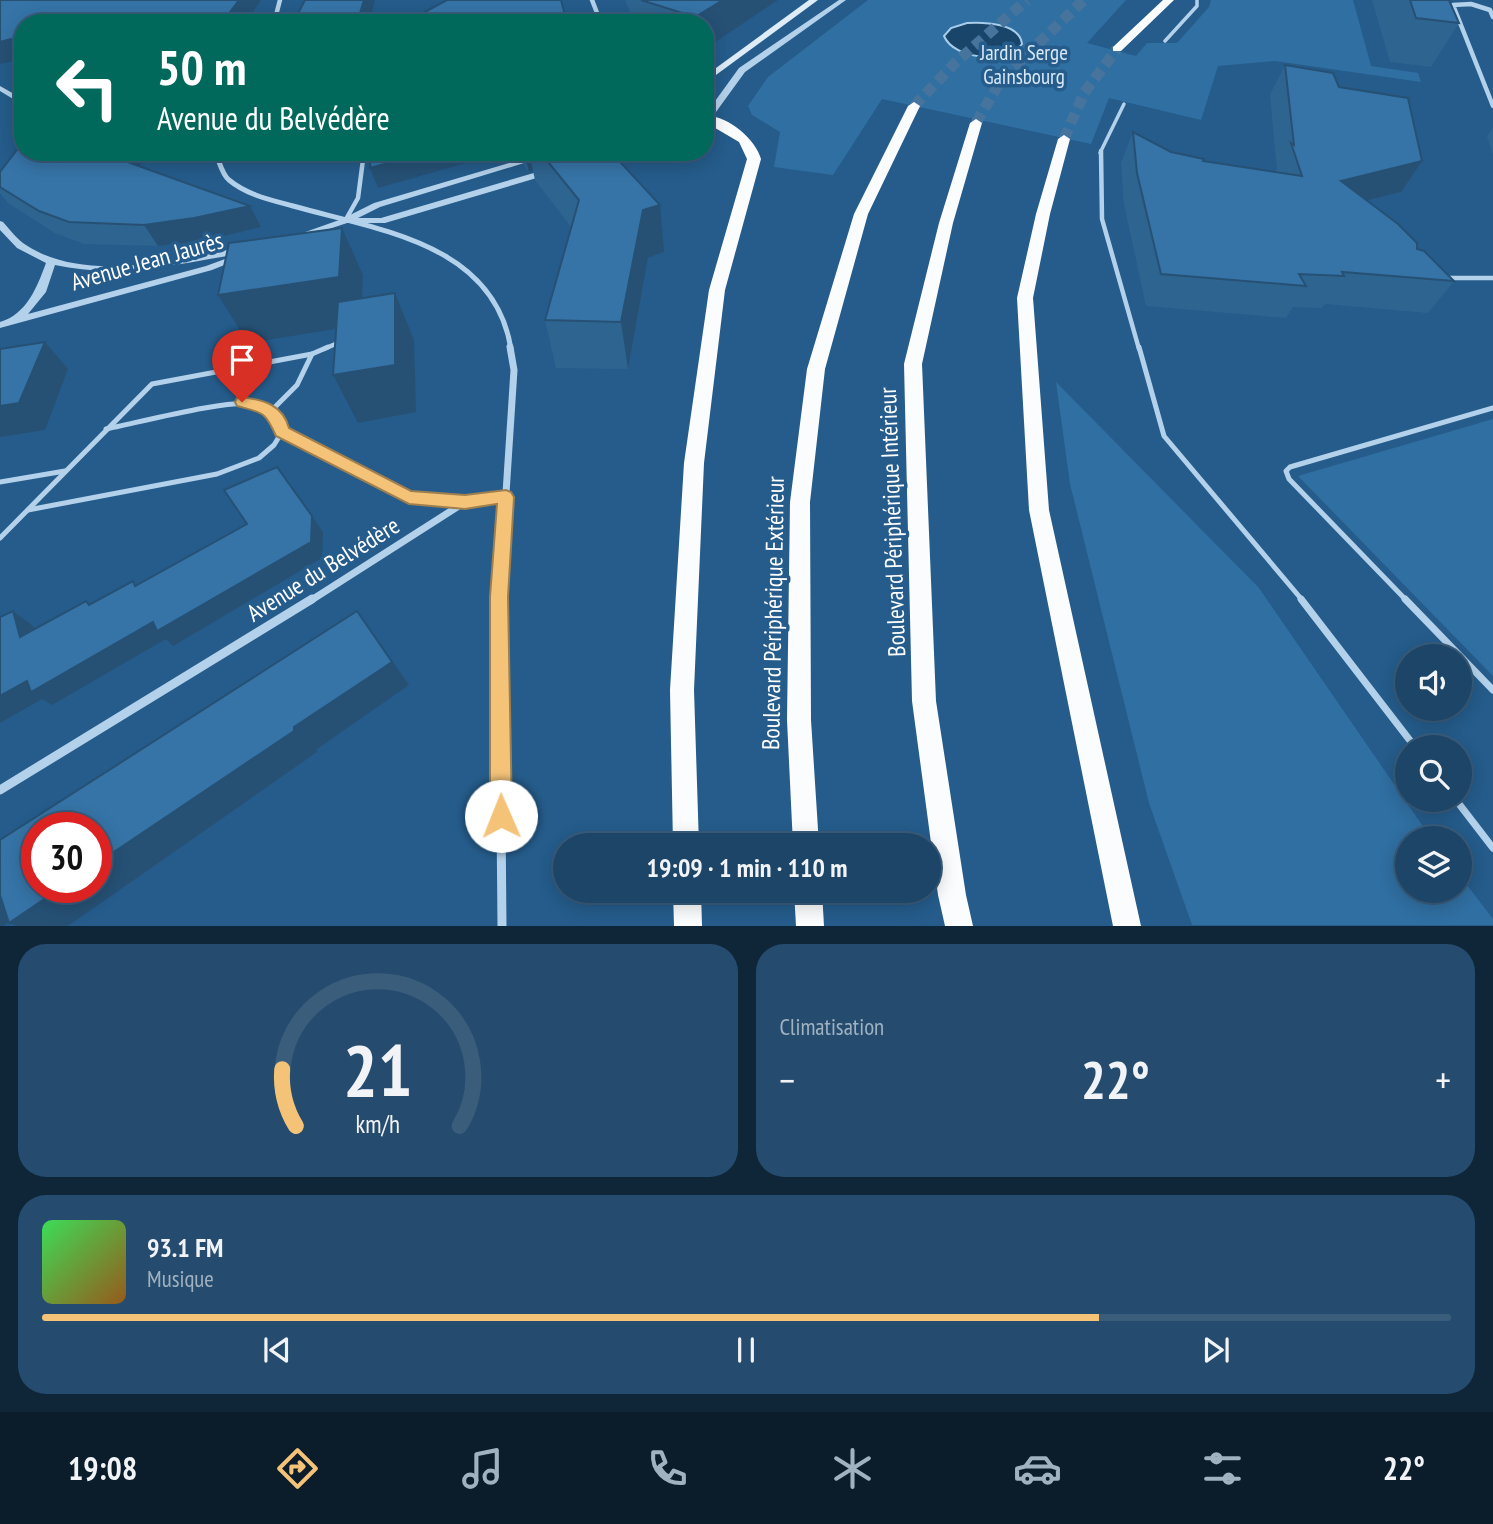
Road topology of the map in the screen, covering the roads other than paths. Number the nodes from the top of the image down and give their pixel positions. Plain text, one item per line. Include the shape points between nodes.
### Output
1 (814, 0) edge
2 (843, 0) edge
3 (1169, 0) edge
4 (1198, 0) edge
5 (1470, 2) edge
6 (1493, 17) edge
7 (1165, 41) dead end
8 (1117, 50) tunnel mouth
9 (714, 73) edge
10 (1124, 104) dead end
11 (914, 106) tunnel mouth
12 (1493, 106) edge
13 (714, 108) edge
14 (714, 123) edge
15 (976, 123) tunnel mouth
16 (1064, 139) tunnel mouth
17 (219, 161) edge
18 (363, 161) edge
19 (526, 161) edge
20 (563, 168) edge
21 (345, 222) junction
22 (0, 224) edge
23 (294, 238) edge
24 (251, 251) joint
25 (51, 263) junction
26 (1438, 278) edge
27 (1493, 278) edge
28 (18, 320) junction
29 (0, 325) edge
30 (347, 339) edge
31 (312, 354) junction
32 (1493, 408) edge
33 (271, 411) junction
34 (106, 429) junction
35 (282, 432) junction
36 (65, 471) junction
37 (0, 482) edge
38 (506, 497) junction
39 (465, 502) junction
40 (27, 510) junction
41 (0, 538) edge
42 (1493, 690) edge
43 (1406, 735) edge
44 (0, 790) edge
45 (1465, 812) edge
46 (686, 833) edge
47 (805, 833) edge
48 (1493, 848) edge
49 (687, 903) edge
50 (809, 903) edge
51 (502, 926) edge
52 (688, 926) edge
53 (810, 926) edge
54 (959, 926) edge
55 (1127, 926) edge

1 - 9 main road
2 - 13 street via 742,70
3 - 8 highway
4 - 7 lane
5 - 6 street via 1490,10
5 - 12 street via 1453,5
10 - 43 lane via 1099,155 1102,219 1164,436 1304,603
11 - 47 highway, Boulevard Périphérique Extérieur via 861,214 816,369 800,502 799,695
14 - 46 highway via 747,142 754,159 718,290 694,463 682,690
15 - 54 highway, Boulevard Périphérique Intérieur via 946,223 913,364 924,701
16 - 55 highway via 1025,298 1039,510
17 - 21 street via 227,179 238,188
18 - 21 lane via 358,198
19 - 21 street via 377,205
20 - 21 street via 382,221
21 - 23 street
21 - 38 street via 429,245 459,263 490,294 508,331 514,370
22 - 25 street via 10,240
24 - 25 street via 142,266 82,268
24 - 28 street, Avenue Jean Jaurès via 209,268
25 - 28 street via 41,292
26 - 27 lane
28 - 29 street, Avenue Jean Jaurès
30 - 31 lane
31 - 33 lane via 297,385
31 - 34 lane via 152,384
32 - 42 lane via 1286,471
33 - 34 lane via 255,402 226,404
33 - 35 lane
34 - 36 lane
35 - 39 lane via 409,497
35 - 40 lane via 259,458 217,474
36 - 37 lane
36 - 40 lane
38 - 39 street, Avenue du Belvédère
38 - 51 street via 499,597
39 - 44 street, Avenue du Belvédère
40 - 41 lane
45 - 48 lane
49 - 52 highway
50 - 53 highway

